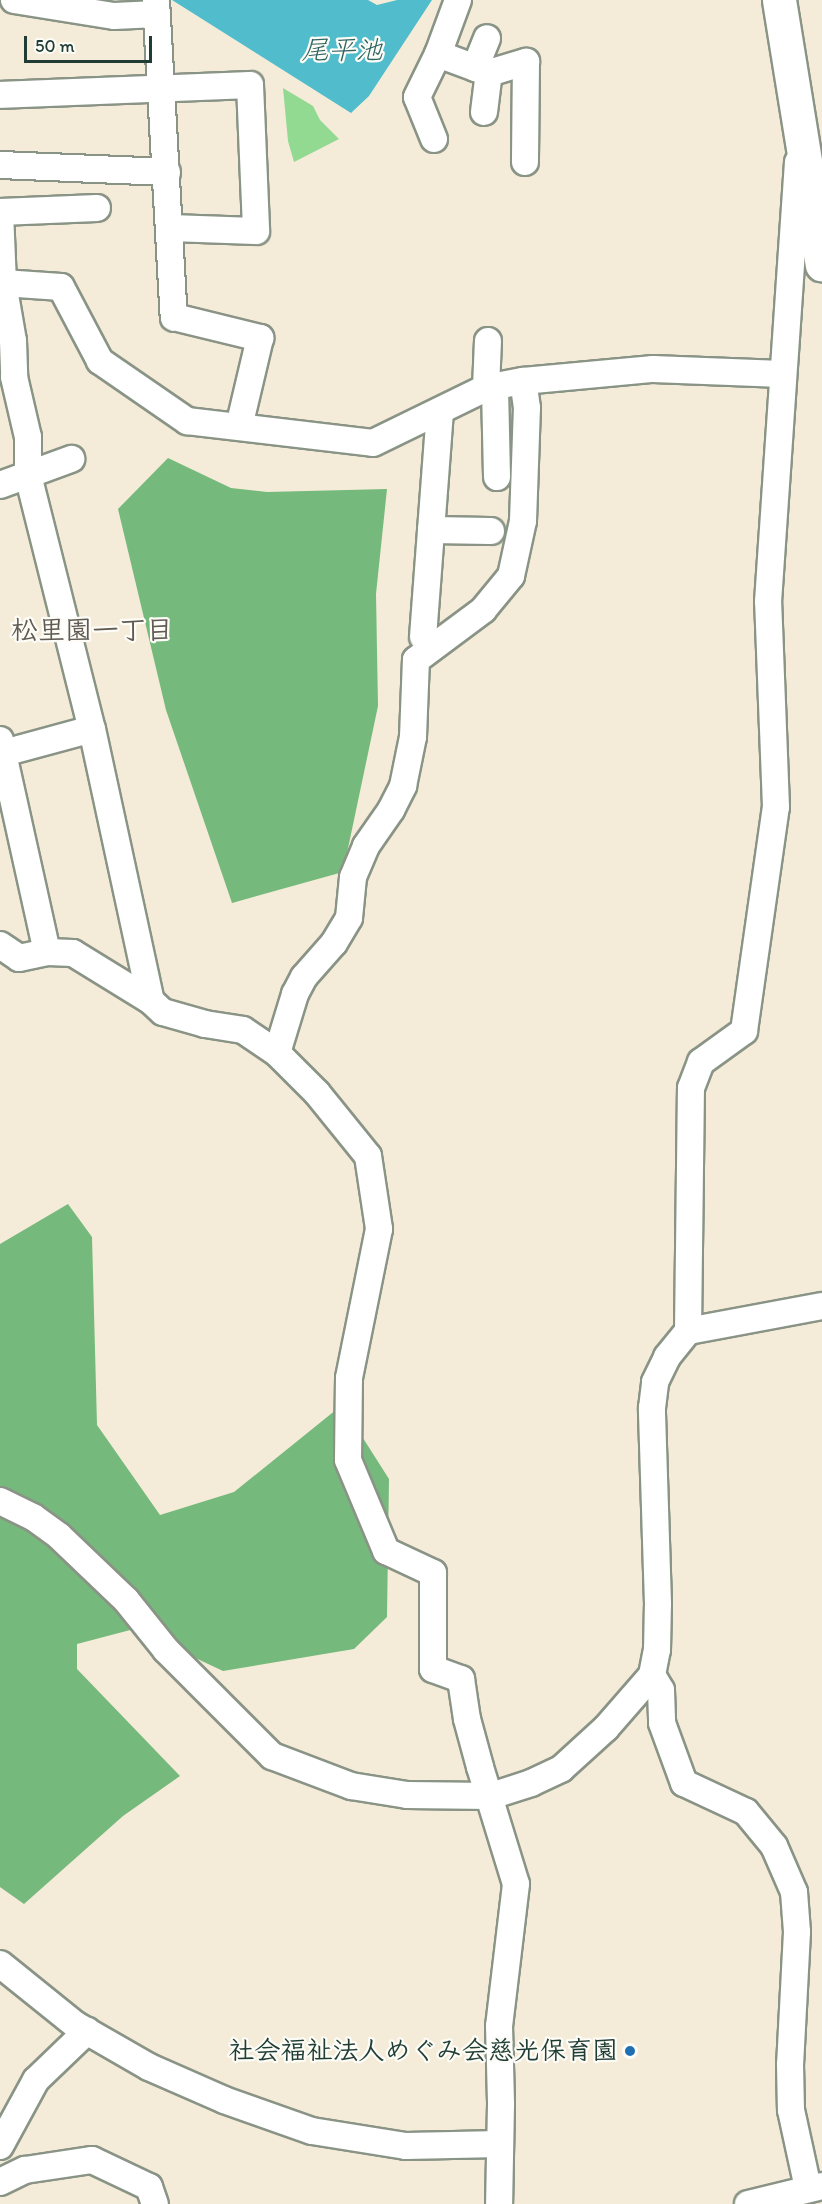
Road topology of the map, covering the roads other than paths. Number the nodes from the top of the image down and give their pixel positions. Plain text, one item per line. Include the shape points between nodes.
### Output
1 (14, 0) edge
2 (458, 0) edge
3 (779, 0) edge
4 (157, 7) edge
5 (487, 38) dead end
6 (438, 54) junction
7 (482, 71) junction
8 (162, 88) junction
9 (0, 95) edge
10 (484, 112) dead end
11 (802, 136) junction
12 (434, 139) dead end
13 (525, 162) dead end
14 (0, 165) edge
15 (167, 172) junction
16 (97, 208) dead end
17 (0, 212) edge
18 (170, 228) junction
19 (822, 265) edge
20 (3, 283) junction
21 (488, 341) dead end
22 (782, 374) junction
23 (7, 380) edge
24 (524, 381) junction
25 (491, 388) junction
26 (440, 412) junction
27 (239, 427) junction
28 (71, 459) dead end
29 (28, 475) junction
30 (497, 477) dead end
31 (0, 485) edge
32 (431, 530) junction
33 (491, 531) dead end
34 (423, 637) dead end
35 (92, 729) junction
36 (1, 749) edge
37 (0, 945) edge
38 (47, 952) junction
39 (151, 1001) junction
40 (277, 1053) junction
41 (822, 1306) edge
42 (688, 1331) junction
43 (0, 1501) edge
44 (652, 1675) junction
45 (490, 1796) junction
46 (0, 1964) edge
47 (87, 2031) junction
48 (500, 2144) junction
49 (0, 2146) edge
50 (0, 2182) edge
51 (815, 2187) edge
52 (155, 2204) edge
53 (499, 2204) edge
54 (748, 2204) edge

1 - 4 street via 114,16
2 - 6 street
3 - 11 main road
4 - 8 street
5 - 7 street
6 - 7 street
6 - 12 street via 417,97
7 - 10 street
7 - 13 street via 526,62
8 - 9 street
8 - 15 street
8 - 18 street via 250,85 256,231
11 - 19 main road
11 - 22 street via 794,192
14 - 15 street
15 - 18 street
16 - 17 street
17 - 20 street
18 - 27 street via 174,316 260,339
20 - 23 street via 13,341
20 - 27 street via 61,287 100,361 187,420
21 - 25 street
22 - 24 street via 653,369
22 - 42 street via 768,602 776,807 744,1031 701,1062 691,1088
23 - 29 street via 28,437
24 - 25 street
24 - 40 street via 527,439 523,521 511,576 483,610 416,660 413,737 403,786 366,846 353,877 349,918 295,994
25 - 26 street
25 - 30 street
26 - 27 street via 373,443
26 - 32 street
28 - 29 street
29 - 31 street
29 - 35 street
32 - 33 street
32 - 34 street
35 - 36 street
35 - 39 street
36 - 38 street
37 - 38 street via 19,958
38 - 39 street via 73,953
39 - 40 street via 163,1012 243,1030
40 - 45 street via 317,1093 368,1156 379,1229 349,1378 348,1460 386,1551 433,1573 434,1669 461,1679 467,1719
41 - 42 street
42 - 44 street via 667,1357 655,1382 652,1408 658,1604
43 - 45 street via 33,1516 59,1536 126,1600 166,1650 272,1756 351,1786 407,1795
44 - 45 street via 606,1728 561,1769
44 - 51 street via 661,1690 662,1723 684,1783 746,1812 774,1846 794,1892 797,1932 791,2110
45 - 48 street via 516,1884 499,2026
46 - 47 street
47 - 48 street via 149,2067 224,2100 312,2131 406,2146
47 - 49 street via 36,2080
48 - 53 street
50 - 52 street via 25,2170 92,2160 150,2187
51 - 54 street

